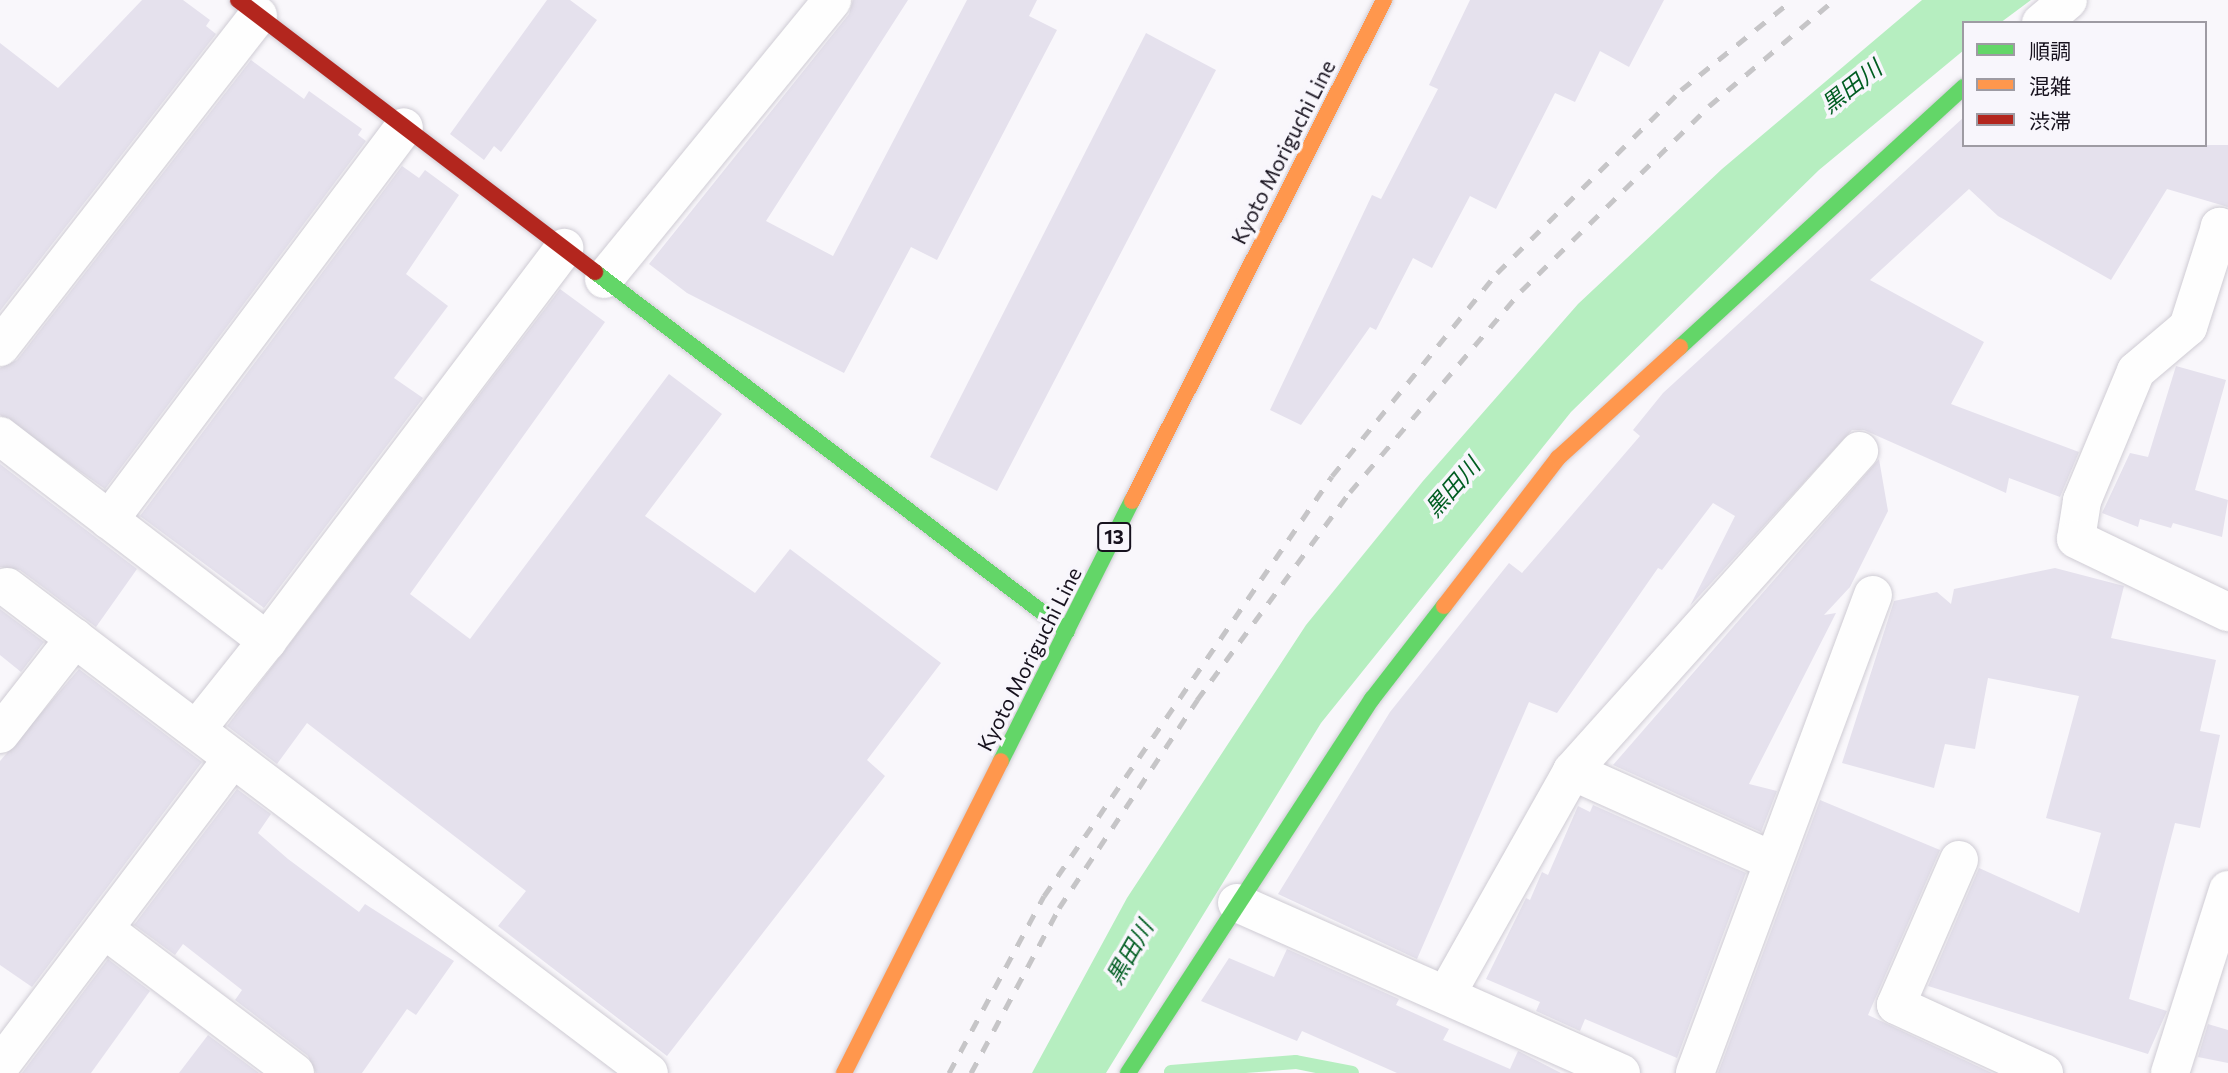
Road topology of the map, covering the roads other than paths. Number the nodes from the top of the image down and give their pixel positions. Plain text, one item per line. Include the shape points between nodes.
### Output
1 (832, 0) edge
2 (1384, 0) edge
3 (2068, 0) edge
4 (248, 8) edge
5 (2043, 21) edge
6 (1962, 89) edge
7 (404, 127) junction
8 (2228, 230) edge
9 (564, 248) junction
10 (604, 279) junction
11 (0, 347) edge
12 (0, 436) edge
13 (1859, 451) dead end
14 (109, 520) junction
15 (7, 587) dead end
16 (1873, 594) dead end
17 (2228, 612) edge
18 (1067, 631) junction
19 (75, 638) junction
20 (267, 641) junction
21 (196, 730) junction
22 (0, 734) edge
23 (233, 758) junction
24 (1572, 771) junction
25 (1959, 860) dead end
26 (1773, 861) junction
27 (2228, 890) edge
28 (1237, 903) junction
29 (104, 929) junction
30 (1446, 995) junction
31 (0, 1066) edge
32 (2180, 1071) edge
33 (295, 1073) edge
34 (649, 1073) edge
35 (844, 1073) edge
36 (1128, 1073) edge
37 (1621, 1073) edge
38 (1695, 1073) edge
39 (2044, 1073) edge

1 - 10 street
2 - 18 street, Kyoto Moriguchi Line / 13
3 - 5 street
4 - 7 street
4 - 11 street
6 - 28 street via 1558,458 1372,699
7 - 9 street
7 - 14 street
8 - 17 street via 2220,227 2188,327 2136,371 2082,501 2076,539
9 - 10 street
9 - 20 street
10 - 18 street
12 - 14 street
13 - 24 street
14 - 20 street
15 - 19 street
16 - 26 street
18 - 35 street, Kyoto Moriguchi Line / 13
19 - 21 street
19 - 22 street
20 - 21 street
21 - 23 street
23 - 29 street
23 - 34 street
24 - 26 street
24 - 30 street
25 - 39 street via 1896,1005
26 - 38 street
27 - 32 street
28 - 30 street
28 - 36 street
29 - 31 street
29 - 33 street
30 - 37 street

